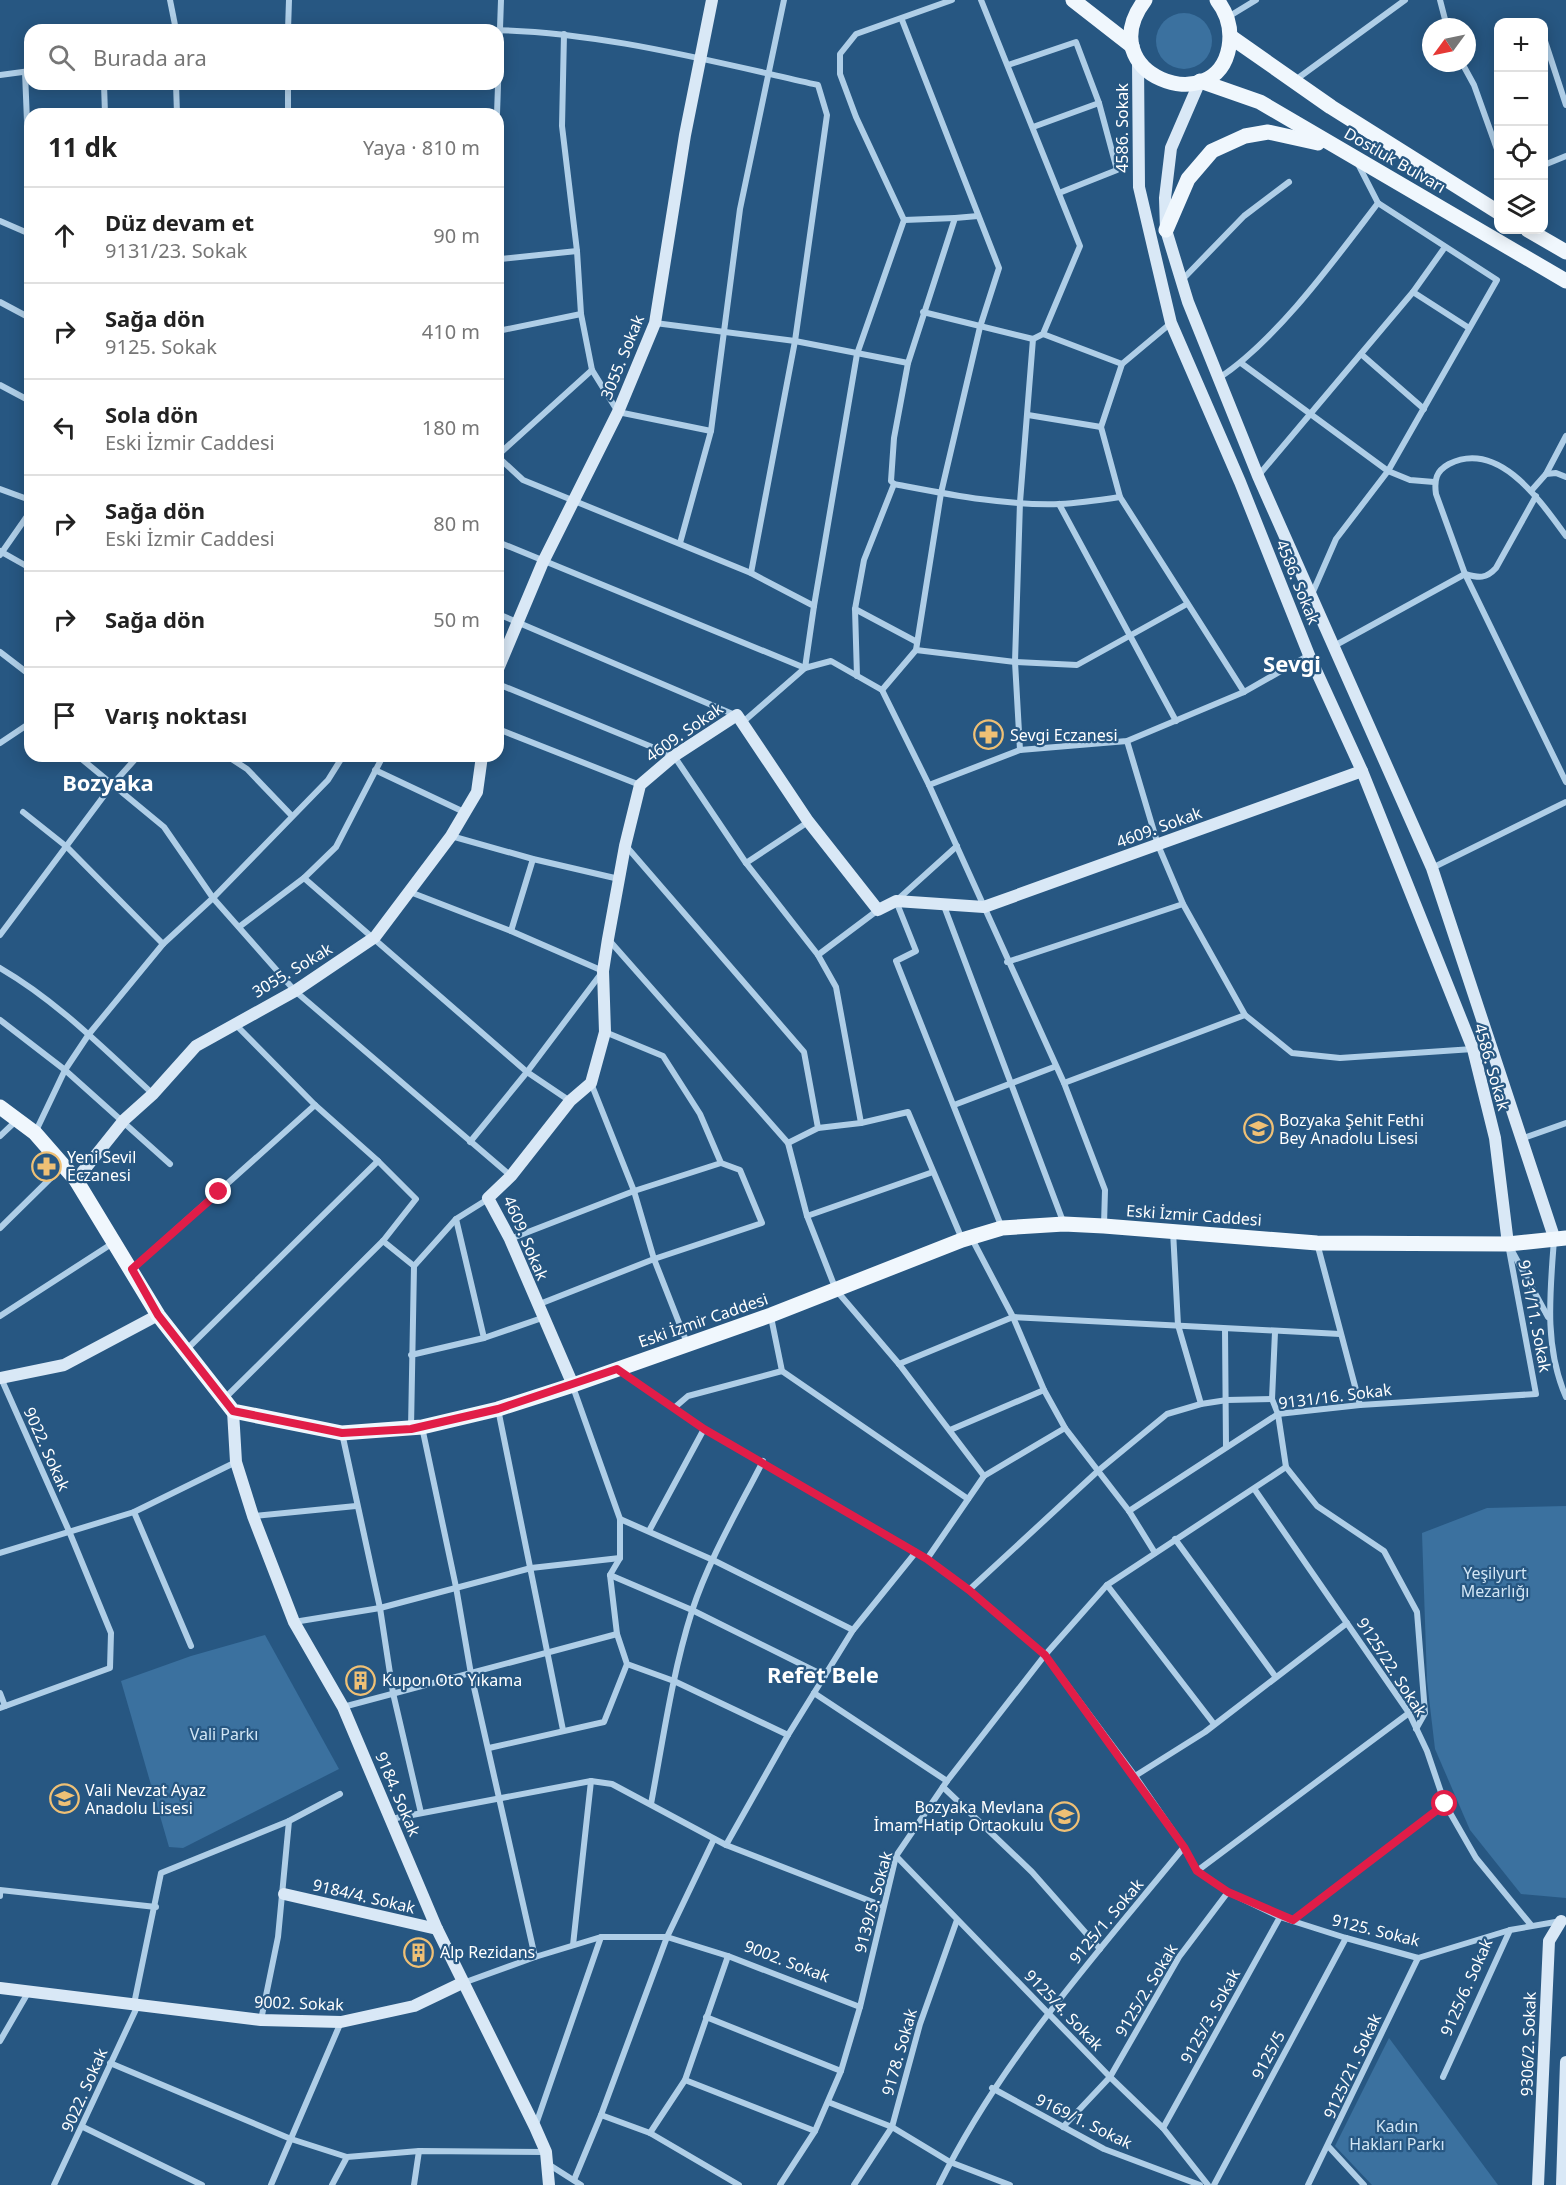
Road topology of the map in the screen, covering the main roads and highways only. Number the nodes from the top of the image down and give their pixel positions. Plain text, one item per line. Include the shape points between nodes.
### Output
1 (712, 0) edge
2 (1072, 0) edge
3 (1145, 0) edge
4 (1217, 0) edge
5 (1231, 37) junction
6 (1132, 46) junction
7 (1138, 61) junction
8 (1200, 81) junction
9 (1339, 149) junction
10 (1494, 209) edge
11 (1166, 230) junction
12 (1535, 234) edge
13 (1566, 252) edge
14 (1566, 281) edge
15 (504, 654) edge
16 (481, 762) edge
17 (1362, 771) junction
18 (0, 1107) edge
19 (76, 1180) junction
20 (1560, 1237) edge
21 (1508, 1244) junction
22 (158, 1315) junction
23 (0, 1378) edge
24 (573, 1385) junction
25 (228, 1405) junction
26 (284, 1894) road end
27 (1564, 1920) edge
28 (437, 1929) junction
29 (1566, 1933) edge
30 (462, 1983) junction
31 (0, 1988) edge
32 (1566, 2062) edge
33 (549, 2185) edge
34 (1539, 2185) edge
35 (1562, 2185) edge

1 - 15 main road, 3055. Sokak via 685,135 655,322 618,412 543,562
2 - 6 main road
3 - 6 main road, Dostluk Bulvarı via 1135,14
4 - 5 main road via 1228,17
5 - 8 main road via 1222,64
5 - 10 main road, Dostluk Bulvarı via 1293,82
6 - 7 main road, Dostluk Bulvarı
7 - 8 main road, Dostluk Bulvarı via 1160,81 1187,85
7 - 17 main road, 4586. Sokak via 1138,187 1172,322 1309,655
8 - 9 main road, Dostluk Bulvarı via 1260,102
8 - 11 main road, 4586. Sokak via 1170,148
9 - 11 main road via 1268,132 1245,136 1212,151 1188,179
9 - 14 main road, Dostluk Bulvarı
11 - 20 main road, 4586. Sokak via 1258,476 1432,868 1521,1139
12 - 13 main road
16 - 19 main road, 3055. Sokak via 477,792 451,837 375,937 295,991 196,1046 124,1120
17 - 21 main road, 4586. Sokak via 1473,1049 1495,1138
17 - 24 main road, 4609. Sokak via 984,907 896,901 878,910 808,821 740,719 674,756 640,784 608,939 603,971 605,1032 591,1083 570,1101 511,1176 488,1198 510,1239
18 - 19 main road via 35,1133
19 - 22 main road
20 - 21 main road, Eski İzmir Caddesi
21 - 24 main road, Eski İzmir Caddesi via 1317,1243 1064,1224 1002,1228
22 - 23 main road via 64,1365
22 - 25 main road
24 - 25 main road, Eski İzmir Caddesi via 498,1409 416,1428 342,1433
25 - 28 main road, 9184. Sokak via 236,1462 294,1622 343,1707
26 - 28 main road, 9184/4. Sokak
27 - 29 main road
27 - 34 main road, 9306/2. Sokak via 1549,1941
28 - 30 main road, 9184. Sokak
30 - 31 main road, 9002. Sokak via 414,2006 341,2022 261,2019
30 - 33 main road, 9184. Sokak via 535,2127 547,2158
32 - 35 main road

